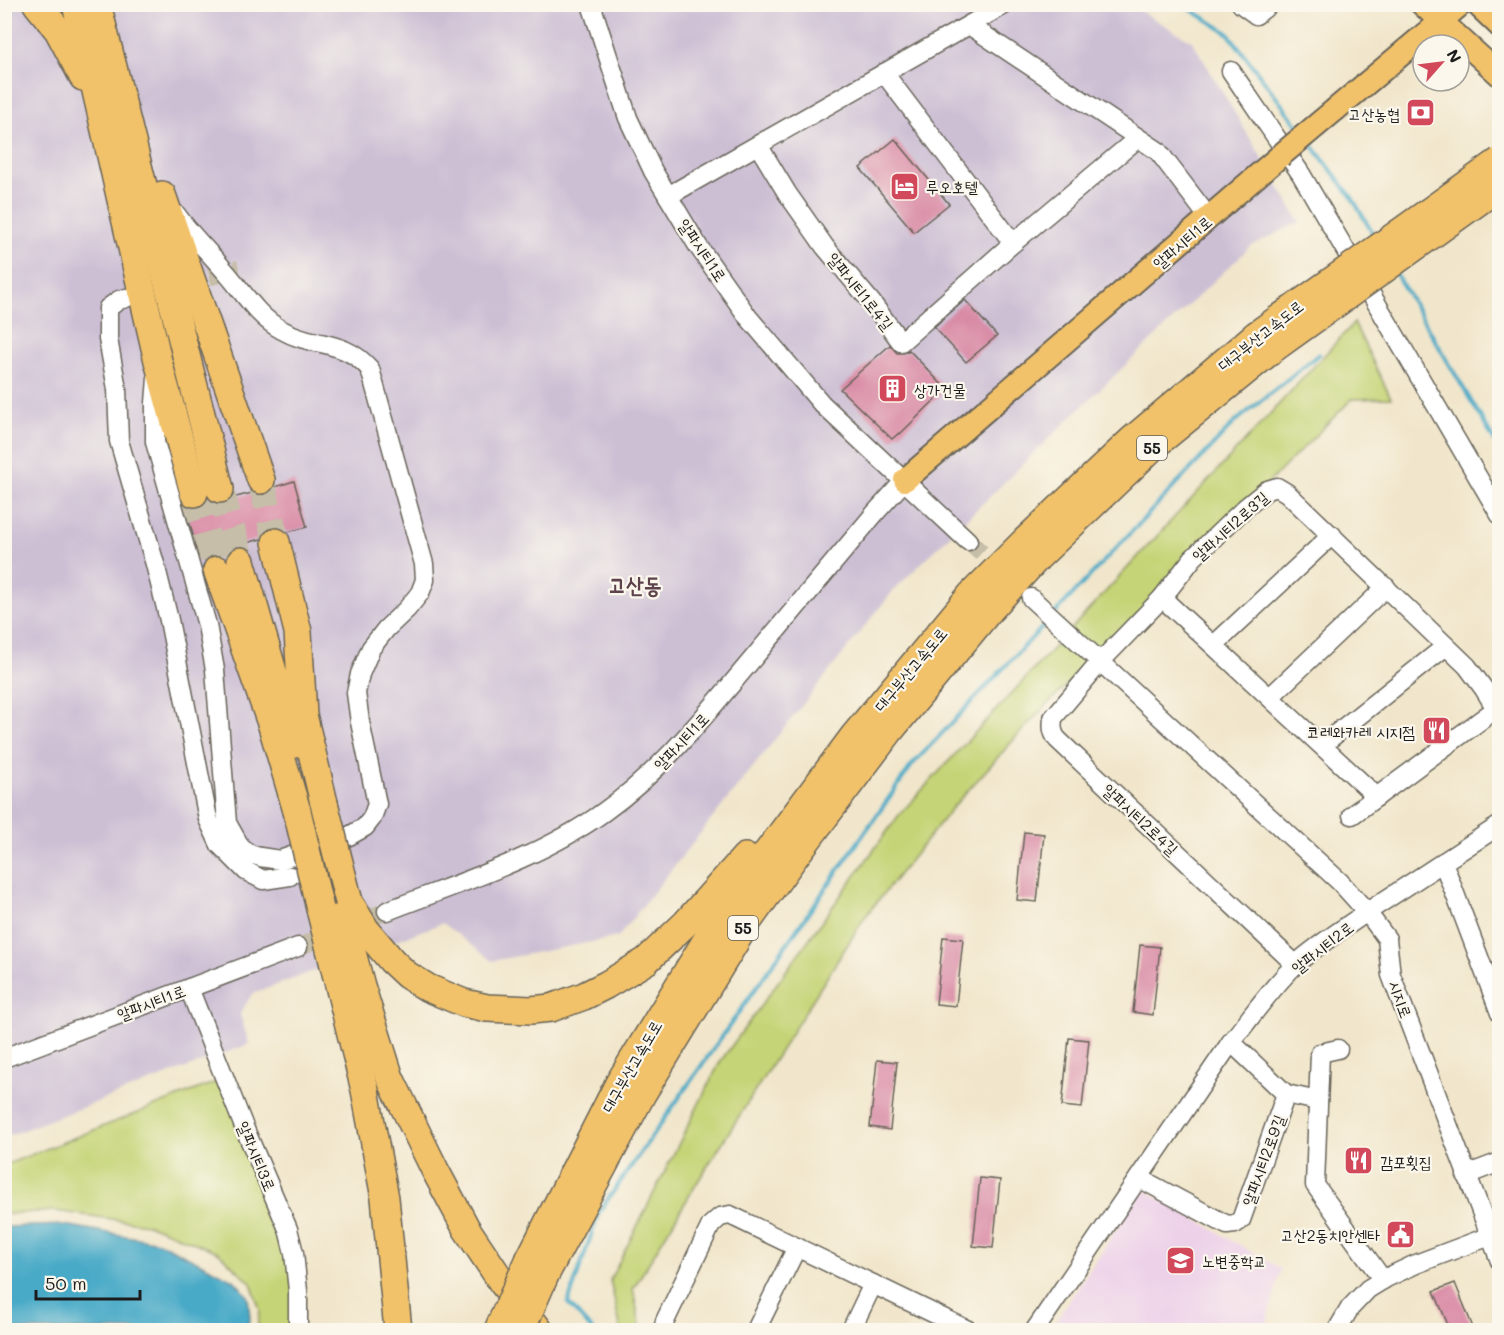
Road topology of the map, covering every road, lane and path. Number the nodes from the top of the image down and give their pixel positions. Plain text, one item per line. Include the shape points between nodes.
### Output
1 (37, 4) edge
2 (76, 4) edge
3 (97, 4) edge
4 (117, 4) edge
5 (591, 4) edge
6 (1241, 4) edge
7 (1422, 4) edge
8 (1477, 4) edge
9 (1004, 5) edge
10 (1461, 5) edge
11 (1263, 10) edge
12 (1440, 21) junction
13 (969, 25) junction
14 (1500, 26) edge
15 (1231, 71) dead end
16 (884, 73) junction
17 (1500, 75) edge
18 (99, 110) junction
19 (1138, 138) junction
20 (758, 145) junction
21 (1500, 161) edge
22 (1500, 186) edge
23 (162, 196) junction
24 (668, 196) junction
25 (1209, 218) junction
26 (1013, 243) junction
27 (126, 298) dead end
28 (1265, 342) junction
29 (158, 361) junction
30 (261, 480) tunnel mouth
31 (905, 480) junction
32 (1500, 515) edge
33 (1332, 535) junction
34 (968, 541) tunnel mouth
35 (276, 542) tunnel mouth
36 (229, 566) tunnel mouth
37 (1386, 587) junction
38 (1162, 597) junction
39 (1031, 598) dead end
40 (1214, 645) junction
41 (1446, 646) junction
42 (1101, 661) junction
43 (1270, 697) junction
44 (1498, 710) edge
45 (854, 736) junction
46 (1322, 745) junction
47 (1377, 797) junction
48 (311, 807) junction
49 (1352, 815) dead end
50 (1500, 825) edge
51 (1443, 862) junction
52 (290, 876) dead end
53 (334, 905) junction
54 (387, 911) tunnel mouth
55 (1367, 912) junction
56 (298, 946) tunnel mouth
57 (1296, 965) junction
58 (189, 988) junction
59 (1500, 1012) edge
60 (1231, 1042) junction
61 (1338, 1049) dead end
62 (12, 1055) edge
63 (4, 1064) edge
64 (1286, 1094) junction
65 (1318, 1101) junction
66 (1500, 1162) edge
67 (1466, 1175) junction
68 (1138, 1178) junction
69 (1490, 1236) junction
70 (797, 1247) junction
71 (1500, 1261) edge
72 (538, 1267) junction
73 (1383, 1280) junction
74 (873, 1284) junction
75 (948, 1326) edge
76 (298, 1330) edge
77 (398, 1330) edge
78 (498, 1330) edge
79 (521, 1330) edge
80 (539, 1330) edge
81 (663, 1330) edge
82 (756, 1330) edge
83 (851, 1330) edge
84 (968, 1330) edge
85 (1035, 1330) edge
86 (1337, 1330) edge

1 - 18 highway via 58,30
2 - 18 highway
3 - 29 highway via 207,491
4 - 23 highway via 120,39
5 - 24 street, 알파시티1로 via 628,118
6 - 11 street
7 - 12 main road
8 - 14 main road
9 - 13 street
10 - 12 main road, 알파시티1로
12 - 17 main road
12 - 25 main road, 알파시티1로, bridge
13 - 16 street
13 - 19 street
15 - 32 street via 1301,174
16 - 20 street
16 - 26 street
18 - 29 highway
19 - 25 street via 1158,151
19 - 26 street, 알파시티1로4길
20 - 24 street
20 - 26 street, 알파시티1로4길 via 825,247 901,342
21 - 28 highway, 대구부산고속도로 / 55, bridge
22 - 28 highway, 대구부산고속도로 / 55, bridge
23 - 29 street via 253,307 272,323 283,331 352,353 370,369 424,564 425,580 420,593 371,648 356,693 377,804 372,818 349,836 280,860 250,854 241,848 227,823 215,670 207,625 155,442
23 - 30 highway
24 - 31 street, 알파시티1로 via 748,317 822,404
25 - 31 main road, 알파시티1로
27 - 52 street via 108,308 119,441 169,620 208,819 220,845 246,871 263,880
28 - 45 highway, 대구부산고속도로 / 55 via 1132,440 1025,541 971,595
28 - 72 highway, 대구부산고속도로 / 55 via 1038,557 889,732 746,924
31 - 34 street
31 - 54 street, 알파시티1로 via 693,730 641,782 605,811 528,856
33 - 37 street, 알파시티2로3길
33 - 38 street, 알파시티2로3길 via 1287,493 1277,487 1267,490 1193,558
33 - 40 street
35 - 48 highway via 298,632
36 - 48 highway via 272,726
37 - 41 street, 알파시티2로3길
37 - 43 street
38 - 40 street
38 - 42 street, 알파시티2로3길
39 - 42 street, 알파시티2로
40 - 43 street
41 - 44 street, 알파시티2로3길 via 1467,666
41 - 46 street
42 - 55 street, 알파시티2로 via 1340,882
42 - 57 street, 알파시티2로4길 via 1053,718 1053,733
43 - 46 street
44 - 47 street, 알파시티2로3길
45 - 53 highway via 658,950 606,986 551,1008 487,1008 428,988 407,975 366,930
45 - 72 highway, 대구부산고속도로 / 55 via 728,905 619,1083
46 - 47 street
47 - 49 street, 알파시티2로3길
48 - 53 highway, bridge
50 - 51 street
51 - 55 street
51 - 59 street
53 - 77 highway via 385,1198
53 - 79 highway via 378,1085 445,1218 480,1276
53 - 80 highway via 390,1078 466,1228
55 - 57 street, 알파시티2로
55 - 67 street, 시지로 via 1387,939 1391,975
56 - 58 street, 알파시티1로
57 - 60 street, 알파시티2로
58 - 62 street, 알파시티1로
58 - 76 street, 알파시티3로 via 288,1229 298,1291
60 - 64 street, 알파시티2로9길
60 - 68 street, 알파시티2로
61 - 65 street via 1320,1053
62 - 63 street, 알파시티1로
64 - 65 street, 알파시티2로9길
64 - 68 street, 알파시티2로9길 via 1241,1220 1235,1224 1227,1225
65 - 73 street via 1315,1185
66 - 67 street
67 - 69 street, 시지로
68 - 85 street, 알파시티2로
69 - 71 street, 시지로
69 - 73 street
70 - 74 street
70 - 81 street via 730,1215 720,1217 711,1225
70 - 82 street
72 - 78 highway, 대구부산고속도로 / 55, bridge
72 - 79 highway, 대구부산고속도로 / 55, bridge
73 - 86 street via 1350,1308
74 - 75 street
74 - 83 street
75 - 84 street

